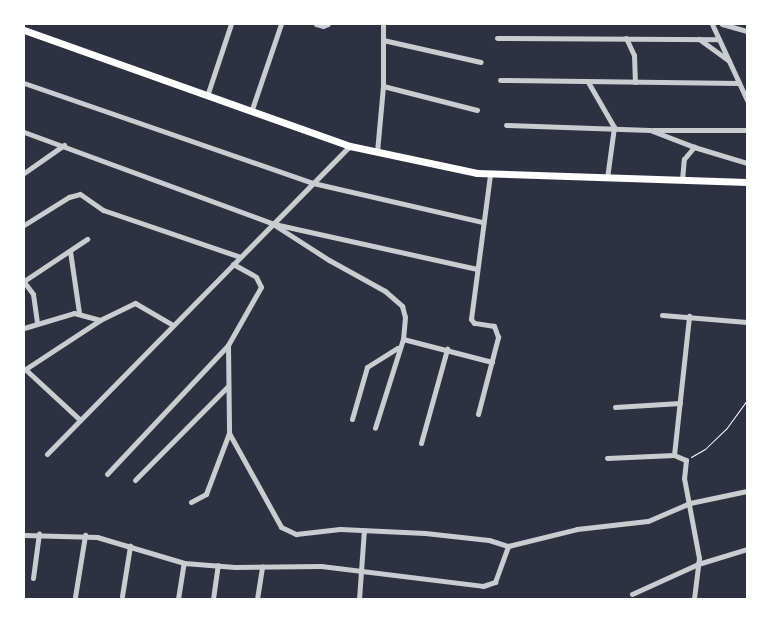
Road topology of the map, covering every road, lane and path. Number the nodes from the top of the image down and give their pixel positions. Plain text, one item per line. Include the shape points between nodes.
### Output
1 (231, 24) edge
2 (281, 24) edge
3 (316, 24) edge
4 (328, 24) edge
5 (383, 24) edge
6 (712, 24) edge
7 (722, 24) edge
8 (24, 30) edge
9 (747, 31) edge
10 (497, 38) dead end
11 (626, 38) junction
12 (699, 39) junction
13 (719, 39) junction
14 (383, 40) junction
15 (730, 61) junction
16 (481, 62) dead end
17 (500, 80) dead end
18 (588, 82) junction
19 (635, 82) junction
20 (24, 83) edge
21 (739, 83) junction
22 (383, 86) junction
23 (206, 97) junction
24 (747, 100) edge
25 (477, 110) dead end
26 (251, 112) junction
27 (506, 125) dead end
28 (614, 128) junction
29 (650, 130) junction
30 (747, 130) edge
31 (24, 132) edge
32 (64, 145) junction
33 (350, 146) junction
34 (694, 147) junction
35 (377, 152) junction
36 (747, 163) edge
37 (24, 173) edge
38 (490, 175) junction
39 (606, 178) junction
40 (682, 180) junction
41 (747, 182) edge
42 (313, 183) junction
43 (482, 222) junction
44 (274, 224) junction
45 (24, 225) edge
46 (88, 239) dead end
47 (70, 251) junction
48 (240, 256) junction
49 (233, 264) junction
50 (477, 269) junction
51 (24, 282) edge
52 (79, 313) junction
53 (662, 315) dead end
54 (689, 316) junction
55 (100, 320) junction
56 (36, 322) junction
57 (747, 322) edge
58 (173, 325) junction
59 (24, 328) edge
60 (403, 339) junction
61 (228, 345) junction
62 (398, 348) junction
63 (446, 349) junction
64 (492, 362) junction
65 (24, 369) edge
66 (227, 386) junction
67 (747, 400) edge
68 (680, 403) junction
69 (614, 407) dead end
70 (478, 414) dead end
71 (352, 419) dead end
72 (80, 420) junction
73 (375, 428) dead end
74 (229, 433) junction
75 (421, 443) dead end
76 (47, 454) dead end
77 (674, 455) junction
78 (607, 458) dead end
79 (686, 460) junction
80 (107, 474) dead end
81 (135, 480) dead end
82 (747, 492) edge
83 (191, 502) dead end
84 (690, 503) junction
85 (364, 530) junction
86 (38, 534) junction
87 (24, 535) edge
88 (85, 535) junction
89 (130, 546) junction
90 (508, 546) junction
91 (747, 549) edge
92 (184, 563) junction
93 (698, 564) junction
94 (218, 566) junction
95 (262, 566) junction
96 (361, 571) junction
97 (33, 578) dead end
98 (632, 594) dead end
99 (122, 596) dead end
100 (75, 597) dead end
101 (178, 599) edge
102 (213, 599) edge
103 (257, 599) edge
104 (359, 599) edge
105 (694, 599) edge

1 - 23 street
2 - 26 street
3 - 4 street
5 - 14 street
6 - 13 street
7 - 9 street
8 - 23 main road
10 - 11 street
11 - 12 street
11 - 19 street via 634,55
12 - 13 street
12 - 15 street
13 - 15 street
14 - 16 street
14 - 22 street
15 - 21 street
17 - 18 street
18 - 19 street
18 - 28 street
19 - 21 street
20 - 42 street
21 - 24 street
22 - 25 street
22 - 35 street
23 - 26 main road
26 - 33 main road
27 - 28 street
28 - 29 street
28 - 39 street
29 - 30 street
29 - 34 street
31 - 32 street
32 - 37 street
32 - 44 street
33 - 35 main road
33 - 42 street
34 - 36 street
34 - 40 street via 684,159
35 - 38 main road
38 - 39 main road
38 - 43 street
39 - 40 main road
40 - 41 main road
42 - 43 street
42 - 44 street
43 - 50 street
44 - 48 street
44 - 50 street
44 - 60 street via 395,298 405,316
45 - 48 street via 69,197 80,194 103,210
46 - 47 street
47 - 51 street
47 - 52 street
48 - 49 street
49 - 58 street
49 - 61 street via 256,277 261,287
50 - 64 street via 471,319 496,329 498,337
51 - 56 street via 33,294
52 - 55 street
52 - 56 street
53 - 54 street
54 - 57 street
54 - 68 street
55 - 58 street via 134,303
55 - 65 street
56 - 59 street
58 - 72 street
60 - 62 street
60 - 63 street
61 - 66 street
61 - 80 street
62 - 71 street via 367,367
62 - 73 street
63 - 64 street
63 - 75 street
64 - 70 street
65 - 72 street
66 - 74 street
66 - 81 street
67 - 79 path via 716,439
68 - 69 street
68 - 77 street
72 - 76 street
74 - 83 street via 206,494
74 - 85 street via 284,531 296,534
77 - 78 street
77 - 79 street
79 - 84 street via 684,478
82 - 84 street
84 - 90 street via 648,521 577,529
84 - 93 street
85 - 90 street via 489,540
85 - 96 street
86 - 87 street
86 - 88 street
86 - 97 street
88 - 89 street
88 - 100 street
89 - 92 street
89 - 99 street
90 - 96 street via 491,585
91 - 93 street
92 - 94 street
92 - 101 street
93 - 98 street
93 - 105 street
94 - 95 street
94 - 102 street
95 - 96 street via 306,565
95 - 103 street
96 - 104 street

